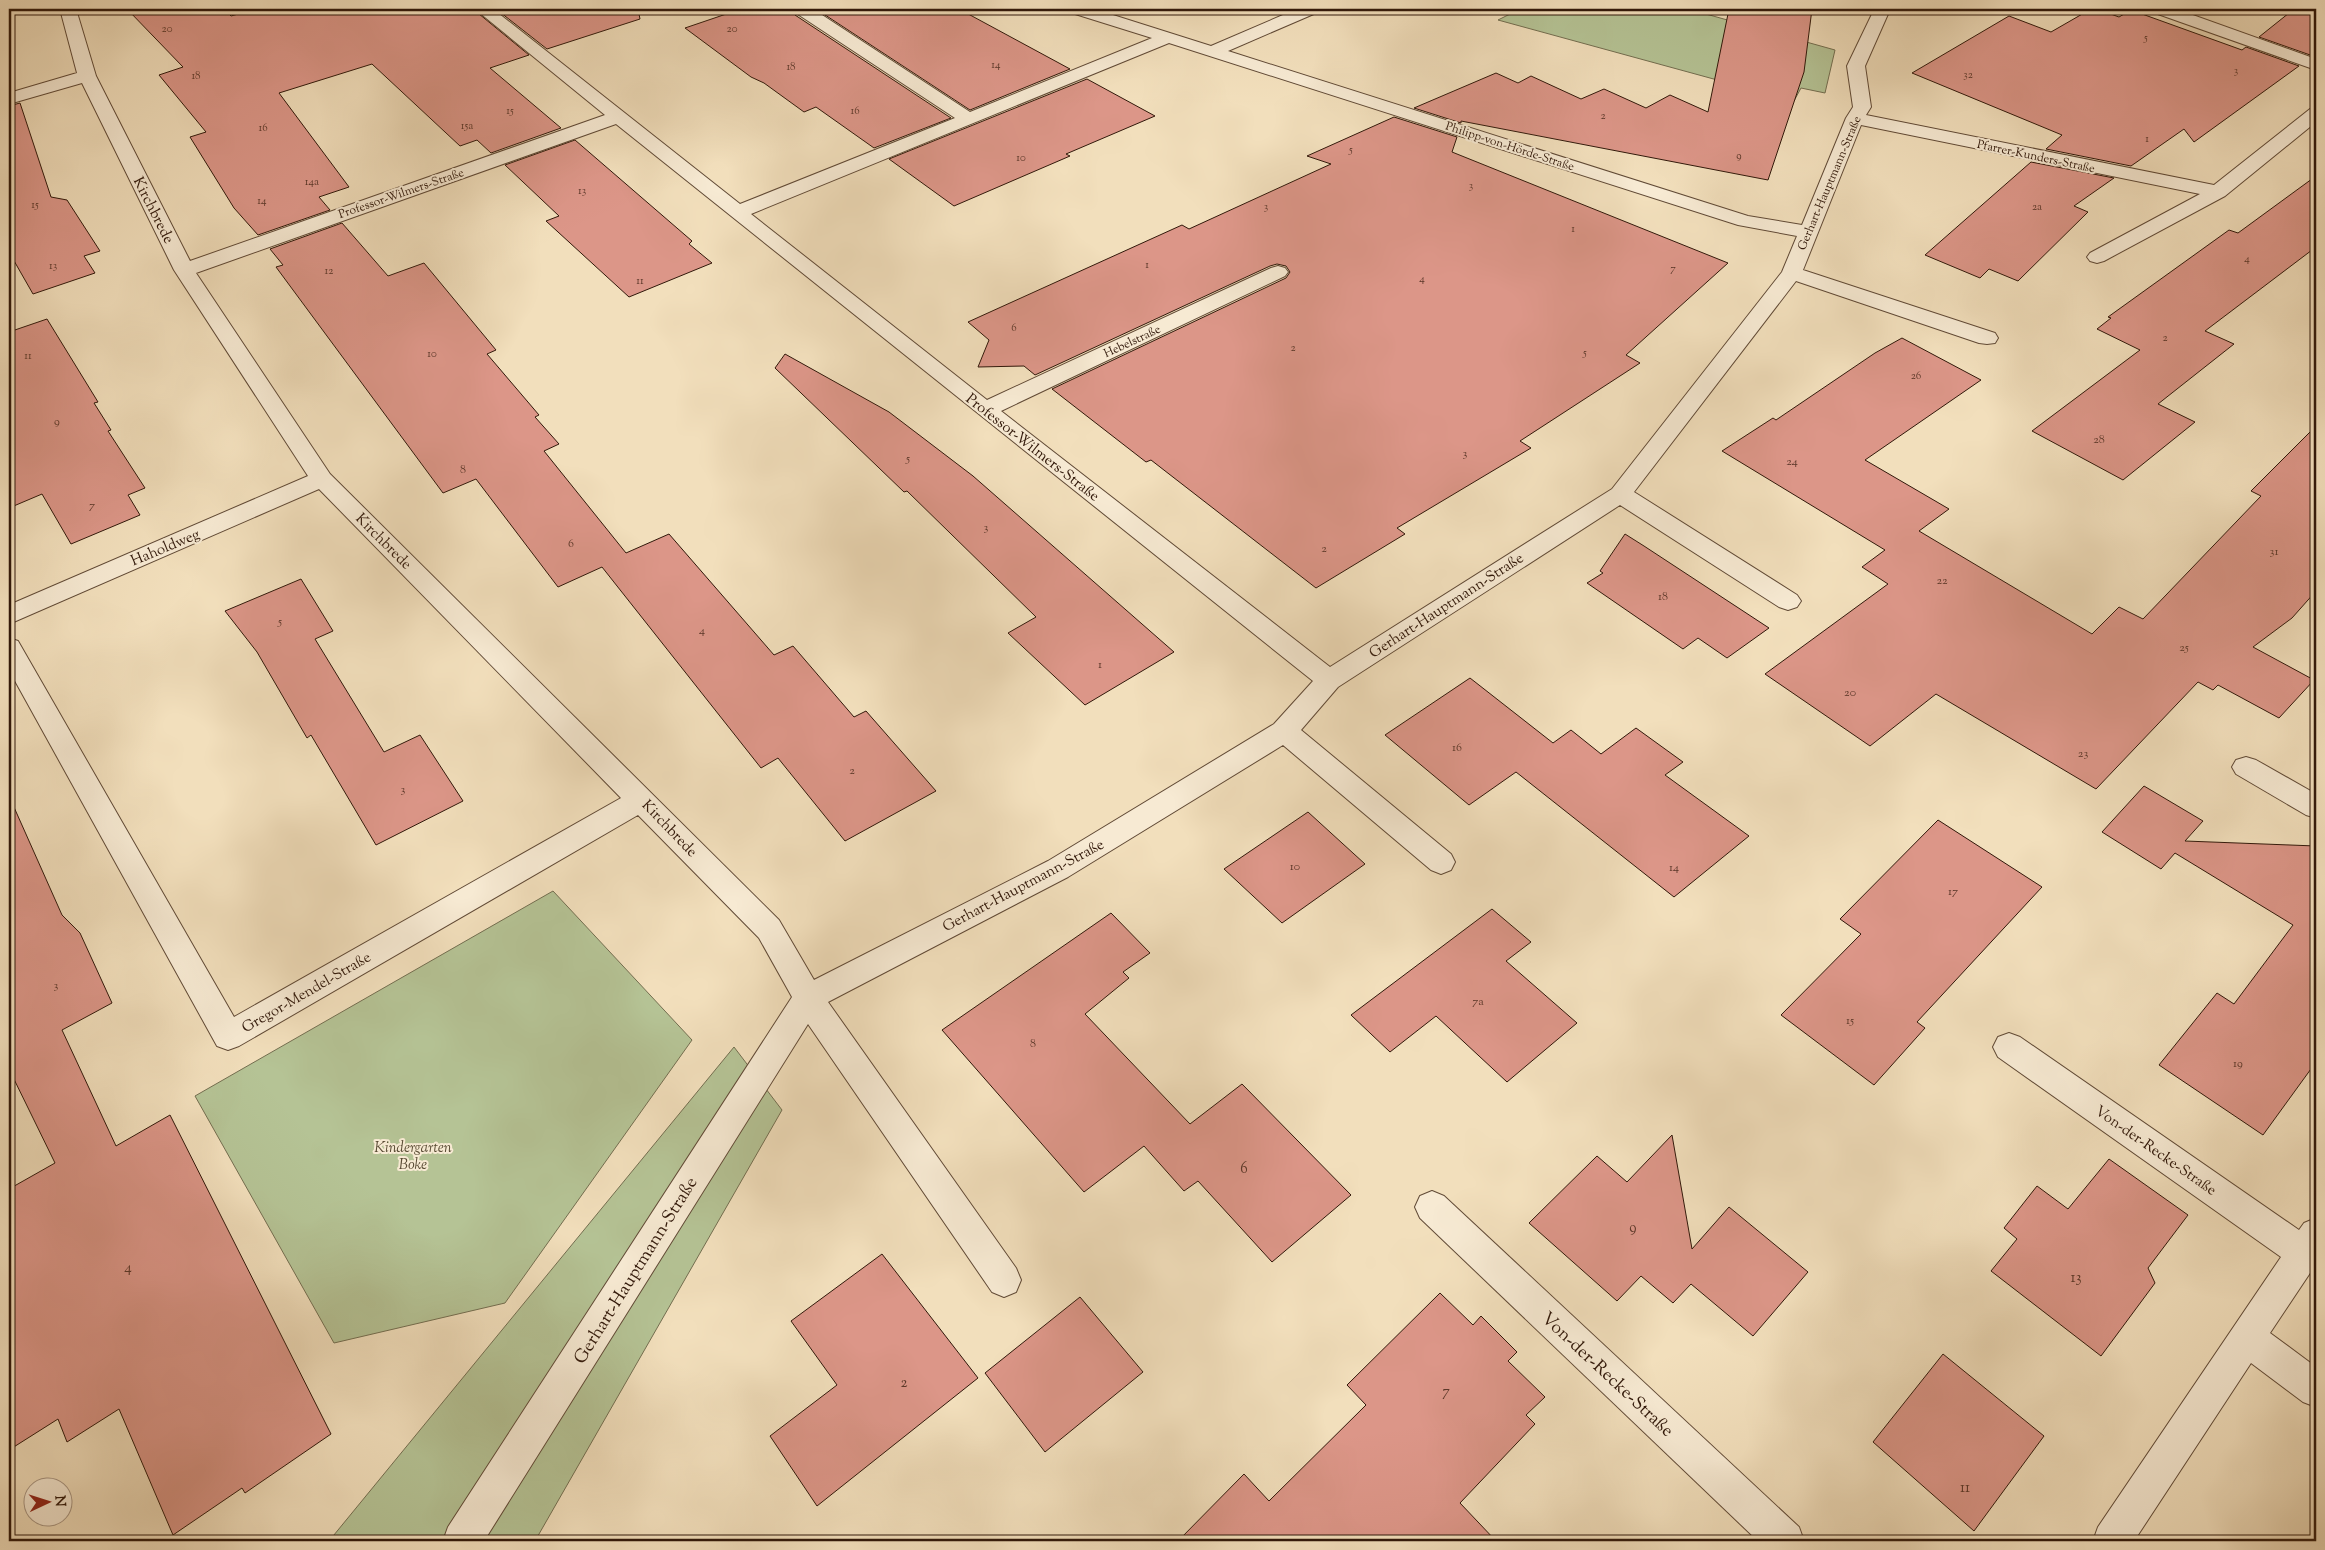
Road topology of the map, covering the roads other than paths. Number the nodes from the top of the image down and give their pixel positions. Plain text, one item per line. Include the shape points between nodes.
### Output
1 (68, 9) edge
2 (483, 9) edge
3 (802, 9) edge
4 (1078, 9) edge
5 (1310, 9) edge
6 (1878, 9) edge
7 (2161, 9) edge
8 (1170, 37) junction
9 (1214, 51) junction
10 (2316, 65) edge
11 (87, 76) junction
12 (9, 99) edge
13 (2316, 113) edge
14 (618, 116) junction
15 (1854, 118) junction
16 (969, 119) junction
17 (2218, 192) junction
18 (738, 212) junction
19 (1808, 232) junction
20 (2097, 257) dead end
21 (184, 270) junction
22 (1278, 272) dead end
23 (1792, 272) junction
24 (1987, 338) dead end
25 (985, 410) junction
26 (322, 479) junction
27 (1620, 494) junction
28 (1788, 600) dead end
29 (9, 615) edge
30 (9, 647) edge
31 (1329, 680) junction
32 (1284, 731) junction
33 (2246, 767) dead end
34 (642, 799) junction
35 (2316, 807) edge
36 (1441, 862) dead end
37 (808, 998) junction
38 (2009, 1047) dead end
39 (1432, 1207) dead end
40 (2310, 1243) edge
41 (1004, 1280) dead end
42 (2247, 1338) junction
43 (2316, 1389) edge
44 (462, 1541) edge
45 (1785, 1541) edge
46 (2112, 1541) edge

1 - 11 street, Kirchbrede
2 - 14 street, Professor-Wilmers-Straße
3 - 16 street
4 - 8 street, Philipp-von-Hörde-Straße
5 - 9 street
6 - 15 street, Gerhart-Hauptmann-Straße via 1880,14 1856,66 1862,107
7 - 10 street
8 - 9 street, Philipp-von-Hörde-Straße
8 - 16 street
9 - 19 street, Philipp-von-Hörde-Straße via 1745,221
11 - 12 street
11 - 21 street, Kirchbrede
13 - 17 street
14 - 18 street, Professor-Wilmers-Straße
14 - 21 street, Professor-Wilmers-Straße
15 - 17 street, Pfarrer-Kunders-Straße
15 - 19 street, Gerhart-Hauptmann-Straße
16 - 18 street
17 - 20 street
18 - 25 street, Professor-Wilmers-Straße
19 - 23 street, Gerhart-Hauptmann-Straße
21 - 26 street, Kirchbrede
22 - 25 street, Hebelstraße
23 - 24 street
23 - 27 street, Gerhart-Hauptmann-Straße
25 - 31 street, Professor-Wilmers-Straße
26 - 29 street, Haholdweg
26 - 34 street, Kirchbrede
27 - 28 street
27 - 31 street, Gerhart-Hauptmann-Straße
30 - 34 street, Gregor-Mendel-Straße via 228,1036
31 - 32 street, Gerhart-Hauptmann-Straße
32 - 36 street
32 - 37 street, Gerhart-Hauptmann-Straße via 1058,869
33 - 35 street
34 - 37 street, Kirchbrede via 769,929
37 - 41 street
37 - 44 street, Gerhart-Hauptmann-Straße
38 - 40 street, Von-der-Recke-Straße
39 - 45 street, Von-der-Recke-Straße
40 - 42 street, Von-der-Recke-Straße
42 - 43 street
42 - 46 street, Von-der-Recke-Straße

